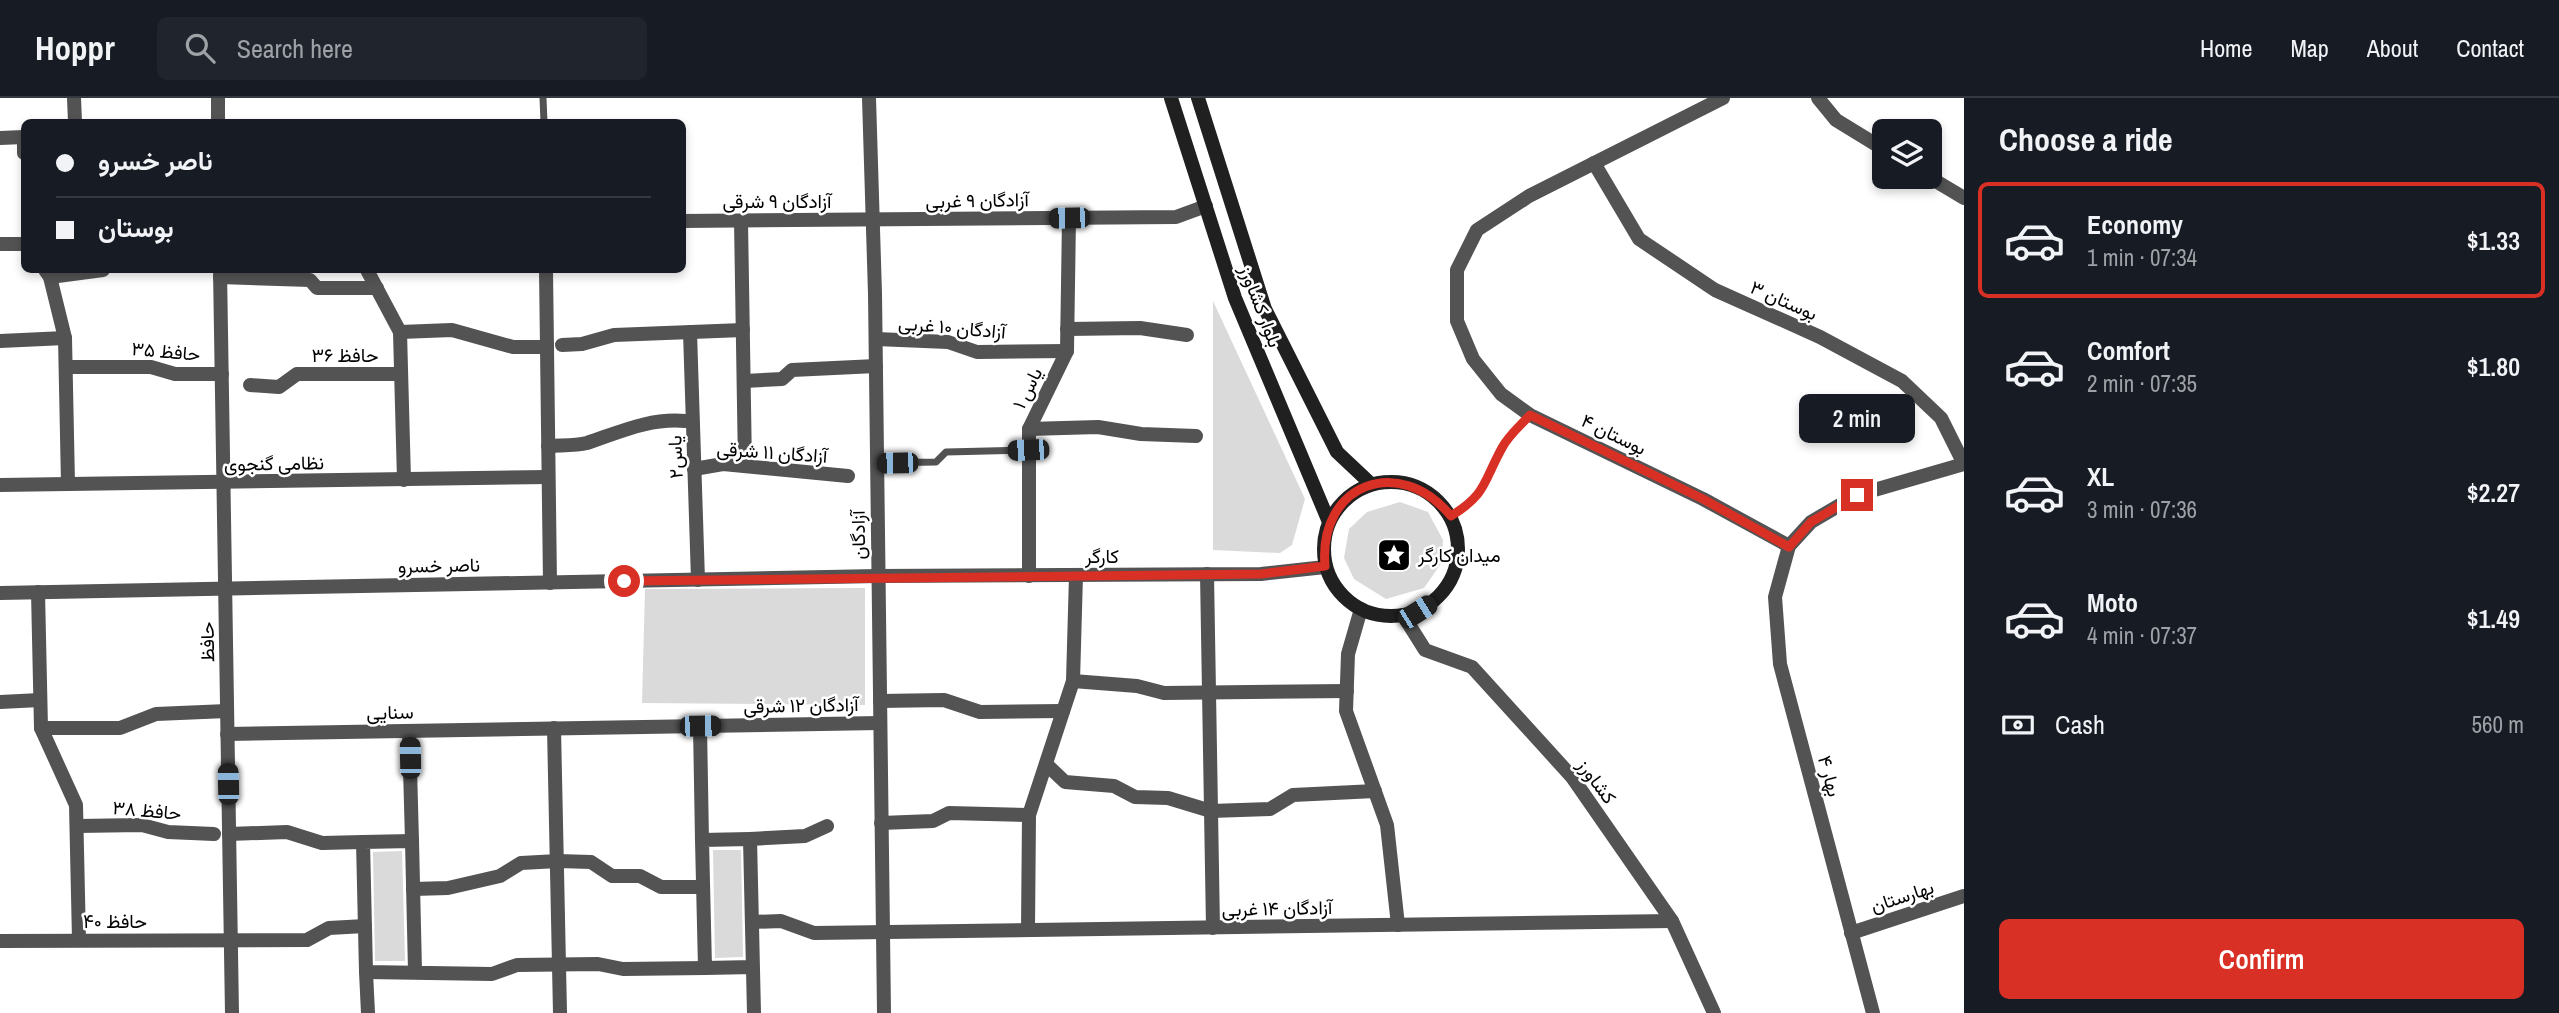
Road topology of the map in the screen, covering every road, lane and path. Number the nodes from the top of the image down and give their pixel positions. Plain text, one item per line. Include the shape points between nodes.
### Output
1 (74, 98) edge
2 (218, 98) edge
3 (543, 98) edge
4 (869, 98) edge
5 (1171, 98) edge
6 (1198, 98) edge
7 (1723, 98) edge
8 (1818, 98) edge
9 (75, 119) edge
10 (218, 119) edge
11 (544, 119) edge
12 (21, 137) edge
13 (0, 138) edge
14 (1872, 142) edge
15 (1594, 163) junction
16 (1942, 185) edge
17 (1964, 198) edge
18 (1206, 206) junction
19 (1069, 218) junction
20 (873, 220) junction
21 (686, 221) edge
22 (741, 221) junction
23 (0, 244) edge
24 (21, 244) edge
25 (48, 273) edge
26 (220, 273) edge
27 (370, 273) edge
28 (546, 273) edge
29 (377, 288) junction
30 (1067, 329) junction
31 (743, 330) junction
32 (400, 332) junction
33 (690, 332) junction
34 (1187, 335) dead end
35 (65, 338) junction
36 (876, 339) junction
37 (0, 341) edge
38 (562, 345) dead end
39 (547, 347) junction
40 (1067, 351) junction
41 (876, 366) junction
42 (66, 367) junction
43 (222, 374) junction
44 (401, 374) junction
45 (744, 381) junction
46 (250, 386) dead end
47 (1530, 415) junction
48 (685, 421) dead end
49 (1028, 429) junction
50 (1196, 436) dead end
51 (548, 446) junction
52 (1028, 450) junction
53 (877, 463) junction
54 (1964, 464) edge
55 (745, 466) junction
56 (694, 469) junction
57 (848, 476) dead end
58 (548, 477) junction
59 (404, 480) junction
60 (223, 483) junction
61 (68, 484) junction
62 (0, 485) edge
63 (1371, 485) junction
64 (1451, 516) junction
65 (1329, 522) junction
66 (1789, 547) junction
67 (1325, 566) junction
68 (1207, 574) junction
69 (1076, 575) junction
70 (878, 576) junction
71 (1029, 576) junction
72 (698, 580) junction
73 (550, 583) junction
74 (225, 589) junction
75 (38, 592) junction
76 (0, 593) edge
77 (1361, 609) junction
78 (1403, 615) junction
79 (1073, 681) junction
80 (1347, 691) junction
81 (1209, 693) junction
82 (40, 700) junction
83 (880, 701) junction
84 (0, 702) edge
85 (227, 711) junction
86 (1063, 711) junction
87 (880, 723) junction
88 (700, 726) junction
89 (41, 728) junction
90 (554, 728) junction
91 (410, 731) junction
92 (227, 734) junction
93 (1046, 764) junction
94 (1375, 791) junction
95 (1211, 811) junction
96 (1029, 815) junction
97 (881, 823) junction
98 (827, 825) dead end
99 (76, 826) junction
100 (221, 834) junction
101 (750, 839) junction
102 (702, 840) junction
103 (412, 841) junction
104 (363, 842) junction
105 (558, 861) junction
106 (703, 887) junction
107 (413, 889) junction
108 (1964, 896) edge
109 (1671, 921) junction
110 (752, 922) junction
111 (1398, 925) junction
112 (365, 926) junction
113 (1213, 928) junction
114 (1028, 929) junction
115 (882, 932) junction
116 (1851, 933) junction
117 (79, 940) junction
118 (230, 940) junction
119 (0, 941) edge
120 (561, 965) junction
121 (753, 967) junction
122 (705, 968) junction
123 (415, 971) junction
124 (366, 972) junction
125 (232, 1013) edge
126 (368, 1013) edge
127 (560, 1013) edge
128 (754, 1013) edge
129 (884, 1013) edge
130 (1714, 1013) edge
131 (1873, 1013) edge

1 - 9 street
2 - 10 street
3 - 11 lane
4 - 20 street, آزادگان
5 - 18 main road, بلوار کشاورز
6 - 63 main road, بلوار کشاورز via 1265,309 1337,452
7 - 15 street
8 - 14 street via 1836,120
12 - 13 street
15 - 47 street, بوستان ۴ via 1528,196 1477,230 1457,270 1457,321 1473,359 1501,394
15 - 54 street, بوستان ۳ via 1639,240 1715,290 1820,337 1902,381 1941,418
16 - 17 street
18 - 19 street, آزادگان ۹ غربی via 1176,217
18 - 65 main road, بلوار کشاورز via 1235,298
19 - 20 street, آزادگان ۹ غربی
19 - 30 street, یاس ۱
20 - 22 street, آزادگان ۹ شرقی
20 - 36 street, آزادگان
21 - 22 street, آزادگان ۹ شرقی
22 - 31 street
23 - 24 street
25 - 35 street
26 - 29 street via 310,279 317,288
26 - 43 street, حافظ
27 - 29 street
28 - 39 street
29 - 32 street
30 - 34 street via 1140,328
30 - 40 street, یاس ۱
31 - 33 street
31 - 45 street
32 - 39 street via 452,330 513,347
32 - 44 street
33 - 38 street via 614,335
33 - 56 street, یاس۲
35 - 37 street
35 - 42 street
36 - 40 street, آزادگان ۱۰ غربی via 948,342 977,352
36 - 41 street, آزادگان
39 - 51 street
40 - 49 street, یاس ۱
41 - 45 street via 792,370 782,379
41 - 53 street, آزادگان
42 - 43 street, حافظ ۳۵ via 151,367 175,374
42 - 61 street
43 - 60 street, حافظ
44 - 46 street, حافظ ۳۶ via 297,374 279,387
44 - 59 street
45 - 55 street
47 - 64 lane via 1503,446 1473,502
47 - 66 street, بوستان ۴ via 1703,499
48 - 51 street via 664,419 611,432 585,444
49 - 50 street via 1098,427
49 - 52 street, یاس ۱
51 - 58 street
52 - 53 lane via 946,452 936,462
52 - 71 street, یاس ۱
53 - 70 street, آزادگان
54 - 66 street via 1857,495 1811,522
55 - 56 street, آزادگان ۱۱ شرقی
55 - 57 street, آزادگان ۱۱ شرقی
56 - 72 street, یاس۲
58 - 59 street, نظامی گنجوی
58 - 73 street
59 - 60 street, نظامی گنجوی
60 - 61 street, نظامی گنجوی
60 - 74 street, حافظ
61 - 62 street, نظامی گنجوی
63 - 64 main road via 1394,481 1416,486 1436,498
63 - 65 main road via 1346,499
64 - 78 main road via 1458,538 1458,561 1451,582 1436,600
65 - 67 main road via 1323,544
66 - 116 street, بهار ۴ via 1775,597 1780,664
67 - 68 street, کارگر via 1261,574
67 - 77 main road via 1335,587
68 - 69 street, کارگر
68 - 81 street
69 - 71 street, کارگر
69 - 79 street
70 - 71 street, کارگر
70 - 72 street, ناصر خسرو
70 - 83 street, آزادگان
72 - 73 street, ناصر خسرو
73 - 74 street, ناصر خسرو
74 - 75 street, ناصر خسرو
74 - 85 street, حافظ
75 - 76 street, ناصر خسرو
75 - 82 street
77 - 78 main road via 1371,614
77 - 80 street via 1348,654
78 - 109 street, کشاورز via 1424,650 1472,667 1572,777
79 - 81 street via 1138,686 1164,693
79 - 86 street
80 - 81 street
80 - 94 street via 1346,710
81 - 95 street
82 - 84 street
82 - 89 street
83 - 86 street via 944,700 980,712
83 - 87 street, آزادگان
85 - 89 street via 156,714 120,728
85 - 92 street, حافظ
86 - 93 street
87 - 88 street, آزادگان ۱۲ شرقی
87 - 97 street, آزادگان
88 - 90 street, آزادگان ۱۲ شرقی
88 - 102 street
89 - 99 street via 76,805
90 - 91 street, سنایی
90 - 105 street
91 - 92 street, سنایی
91 - 103 street
92 - 100 street, حافظ
93 - 95 street via 1065,782 1114,786 1135,797 1168,798
93 - 96 street
94 - 95 street via 1293,794 1270,809
94 - 111 street via 1387,825
95 - 113 street
96 - 97 street via 949,813 933,821
96 - 114 street
97 - 115 street, آزادگان
98 - 101 street via 806,836
99 - 100 street, حافظ ۳۸ via 142,825 168,832
99 - 117 street
100 - 104 street, حافظ ۳۸ via 286,832 322,842
100 - 118 street, حافظ
101 - 102 street
101 - 110 street
102 - 106 street
103 - 104 street, حافظ ۳۸
103 - 107 street
104 - 112 street
105 - 106 street via 590,862 612,876 640,876 661,887
105 - 107 street via 521,863 500,876 449,888
105 - 120 street
106 - 122 street
107 - 123 street
108 - 116 street, بهارستان
109 - 111 street, آزادگان ۱۴ غربی
109 - 130 street, کشاورز
110 - 115 street, آزادگان ۱۴ غربی via 781,921 814,933
110 - 121 street
111 - 113 street, آزادگان ۱۴ غربی
112 - 118 street, حافظ ۴۰ via 329,928 307,940
112 - 124 street
113 - 114 street, آزادگان ۱۴ غربی
114 - 115 street, آزادگان ۱۴ غربی
115 - 129 street, آزادگان
116 - 131 street, بهار ۴
117 - 118 street, حافظ ۴۰
117 - 119 street, حافظ ۴۰
118 - 125 street, حافظ
120 - 122 street
120 - 123 street via 517,965 492,974
120 - 127 street
121 - 122 street
121 - 128 street
123 - 124 street
124 - 126 street

